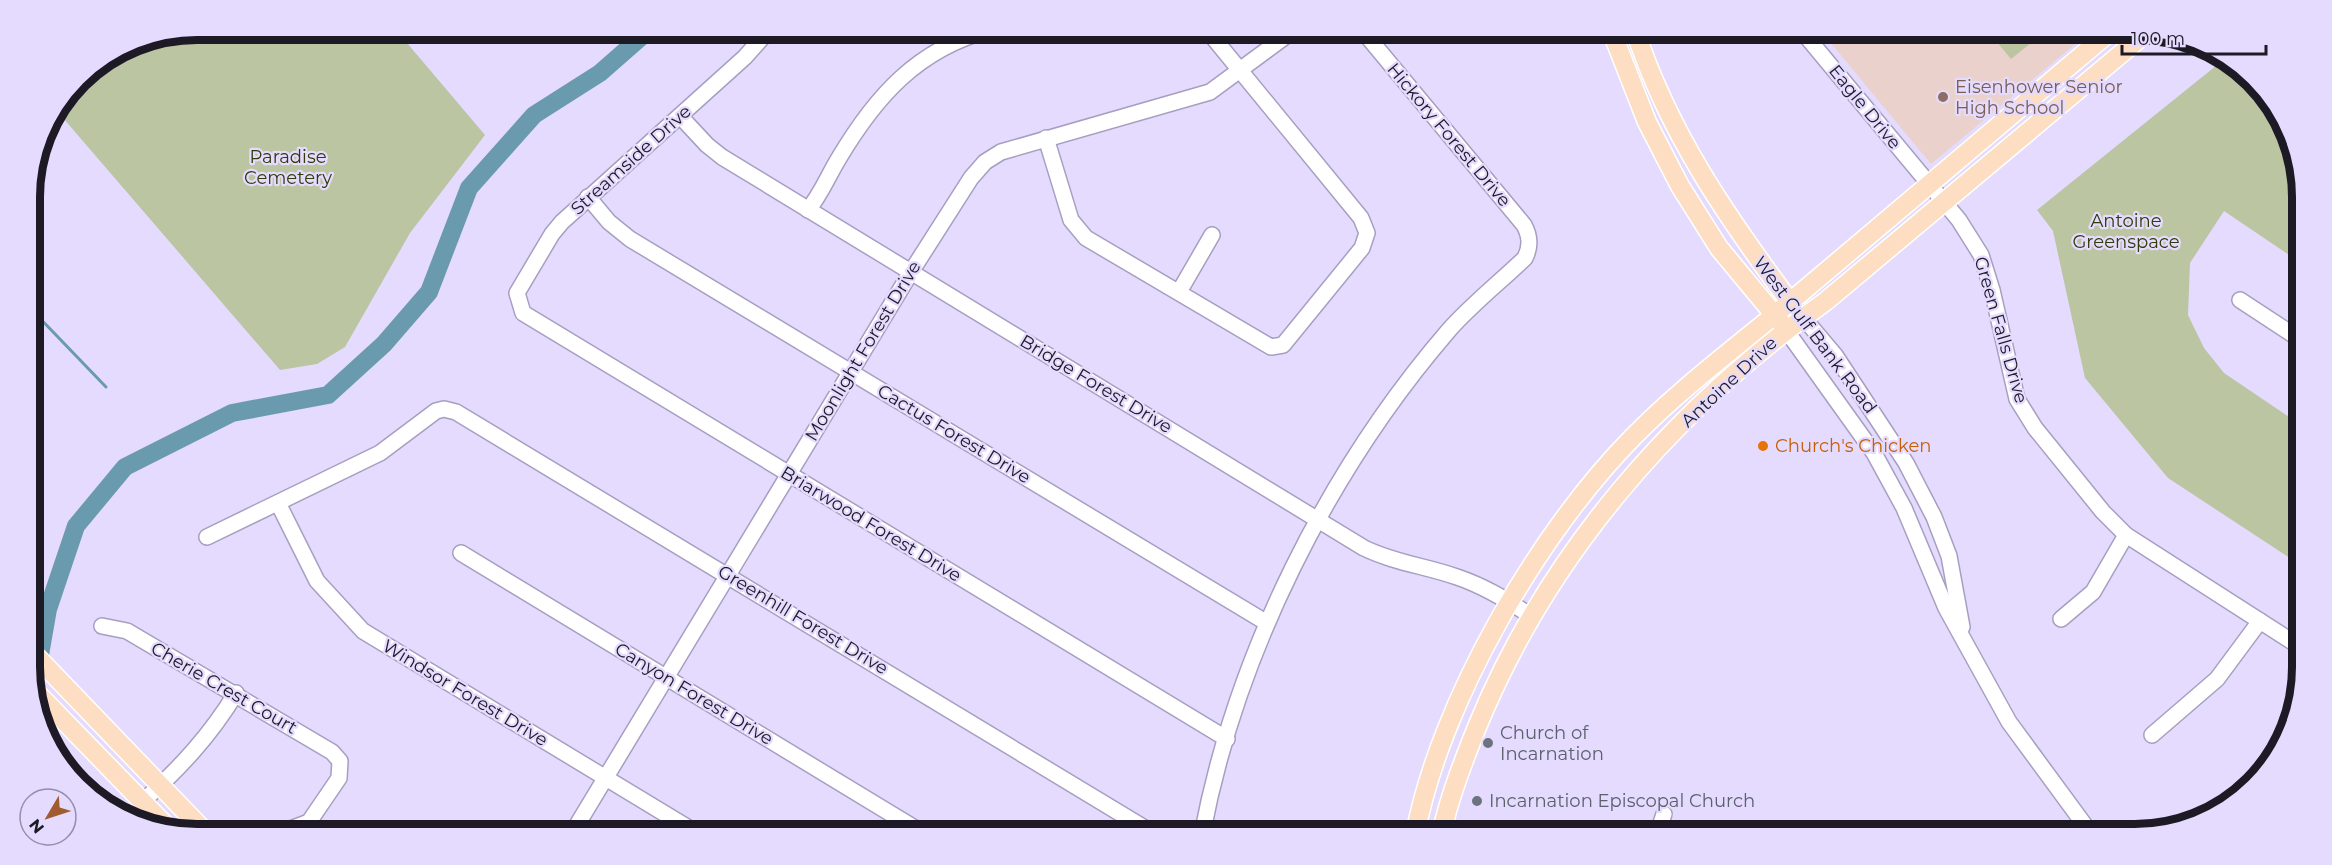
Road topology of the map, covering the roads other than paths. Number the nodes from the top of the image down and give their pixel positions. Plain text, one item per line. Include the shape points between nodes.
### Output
1 (760, 40) edge
2 (962, 40) edge
3 (1215, 40) edge
4 (1281, 40) edge
5 (1370, 40) edge
6 (1615, 40) edge
7 (1639, 40) edge
8 (1810, 40) edge
9 (2100, 40) edge
10 (2106, 40) edge
11 (2137, 40) edge
12 (2113, 60) junction
13 (1241, 71) junction
14 (680, 116) junction
15 (1046, 138) junction
16 (1702, 178) junction
17 (1928, 183) junction
18 (1680, 186) junction
19 (588, 197) junction
20 (1945, 203) junction
21 (808, 210) junction
22 (1212, 235) dead end
23 (1740, 235) junction
24 (1719, 248) junction
25 (910, 272) junction
26 (1179, 292) junction
27 (2240, 300) dead end
28 (519, 305) joint
29 (1783, 308) junction
30 (1802, 318) junction
31 (1786, 330) junction
32 (2292, 334) edge
33 (851, 371) junction
34 (1893, 441) junction
35 (1874, 453) junction
36 (789, 475) junction
37 (278, 503) junction
38 (1320, 520) junction
39 (2126, 535) junction
40 (207, 537) dead end
41 (461, 553) dead end
42 (728, 575) junction
43 (1511, 602) junction
44 (1531, 616) junction
45 (2061, 619) dead end
46 (2260, 621) junction
47 (1267, 623) junction
48 (102, 626) dead end
49 (2292, 642) edge
50 (1969, 650) junction
51 (40, 661) edge
52 (667, 678) junction
53 (236, 693) junction
54 (45, 702) edge
55 (2152, 735) dead end
56 (1227, 739) junction
57 (606, 778) junction
58 (160, 786) junction
59 (142, 802) junction
60 (1664, 814) dead end
61 (159, 819) edge
62 (197, 824) edge
63 (304, 824) edge
64 (578, 824) edge
65 (682, 824) edge
66 (908, 824) edge
67 (1138, 824) edge
68 (1205, 824) edge
69 (1418, 824) edge
70 (1444, 824) edge
71 (1661, 824) edge
72 (2083, 824) edge

1 - 14 street, Streamside Drive
2 - 21 street via 914,64 894,83 839,158
3 - 13 street
4 - 13 street, Moonlight Forest Drive
5 - 38 street, Hickory Forest Drive via 1524,225 1530,243 1525,258 1480,298 1423,360 1372,431
6 - 18 main road, West Gulf Bank Road via 1647,122
7 - 16 main road, West Gulf Bank Road
8 - 17 street, Eagle Drive
9 - 17 main road, Antoine Drive
10 - 12 main road
11 - 12 main road, Antoine Drive
12 - 20 main road, Antoine Drive
13 - 15 street, Moonlight Forest Drive via 1210,92
13 - 26 street via 1361,218 1367,232 1362,248 1283,345 1271,347
14 - 19 street, Streamside Drive
14 - 21 street, Bridge Forest Drive via 722,157
15 - 25 street, Moonlight Forest Drive via 1000,152 978,170
15 - 26 street via 1071,220 1078,229 1086,238
16 - 18 main road
16 - 23 main road, West Gulf Bank Road
17 - 20 street, Green Falls Drive
17 - 29 main road, Antoine Drive
18 - 24 main road, West Gulf Bank Road
19 - 28 street, Streamside Drive via 552,234 517,293
19 - 33 street, Cactus Forest Drive via 630,239
20 - 30 main road, Antoine Drive
20 - 39 street, Green Falls Drive via 1981,255 2017,399 2035,428
21 - 25 street, Bridge Forest Drive
22 - 26 street
23 - 24 main road
23 - 29 main road, West Gulf Bank Road
24 - 29 main road, West Gulf Bank Road via 1751,288
25 - 33 street, Moonlight Forest Drive
25 - 38 street, Bridge Forest Drive
27 - 32 street
28 - 36 street, Briarwood Forest Drive via 532,320
29 - 30 street, West Gulf Bank Road
29 - 31 main road, West Gulf Bank Road
29 - 43 main road, Antoine Drive via 1685,387 1604,467 1559,526
30 - 31 main road, Antoine Drive
30 - 34 street, West Gulf Bank Road via 1835,355
31 - 35 street, West Gulf Bank Road
31 - 44 main road, Antoine Drive via 1733,375 1649,457 1610,501
33 - 36 street, Moonlight Forest Drive
33 - 47 street, Cactus Forest Drive
34 - 35 street
34 - 50 street, West Gulf Bank Road via 1934,518 1949,556
35 - 50 street, West Gulf Bank Road via 1904,508 1946,608
36 - 42 street, Moonlight Forest Drive
36 - 56 street, Briarwood Forest Drive
37 - 40 street
37 - 42 street, Greenhill Forest Drive via 380,453 427,417 447,410
37 - 57 street, Windsor Forest Drive via 317,580 363,631
38 - 43 street, Bridge Forest Drive via 1386,559 1456,576
38 - 47 street
39 - 45 street via 2092,592
39 - 46 street, Green Falls Drive
41 - 52 street, Canyon Forest Drive
42 - 52 street, Moonlight Forest Drive
42 - 67 street, Greenhill Forest Drive
43 - 44 street, Bridge Forest Drive
43 - 69 main road, Antoine Drive via 1469,680 1435,761
44 - 70 main road, Antoine Drive via 1495,682 1466,754
46 - 49 street, Green Falls Drive
46 - 55 street via 2217,679
47 - 56 street
48 - 53 street, Cherie Crest Court via 127,631
50 - 72 street, West Gulf Bank Road via 2009,722
51 - 58 main road
52 - 57 street, Moonlight Forest Drive
52 - 66 street, Canyon Forest Drive
53 - 58 street via 216,726 183,766
53 - 63 street, Cherie Crest Court via 332,752 340,761 339,778
54 - 59 main road
56 - 68 street
57 - 64 street, Moonlight Forest Drive
57 - 65 street, Windsor Forest Drive
58 - 59 street
58 - 62 main road
59 - 61 main road
60 - 71 street

